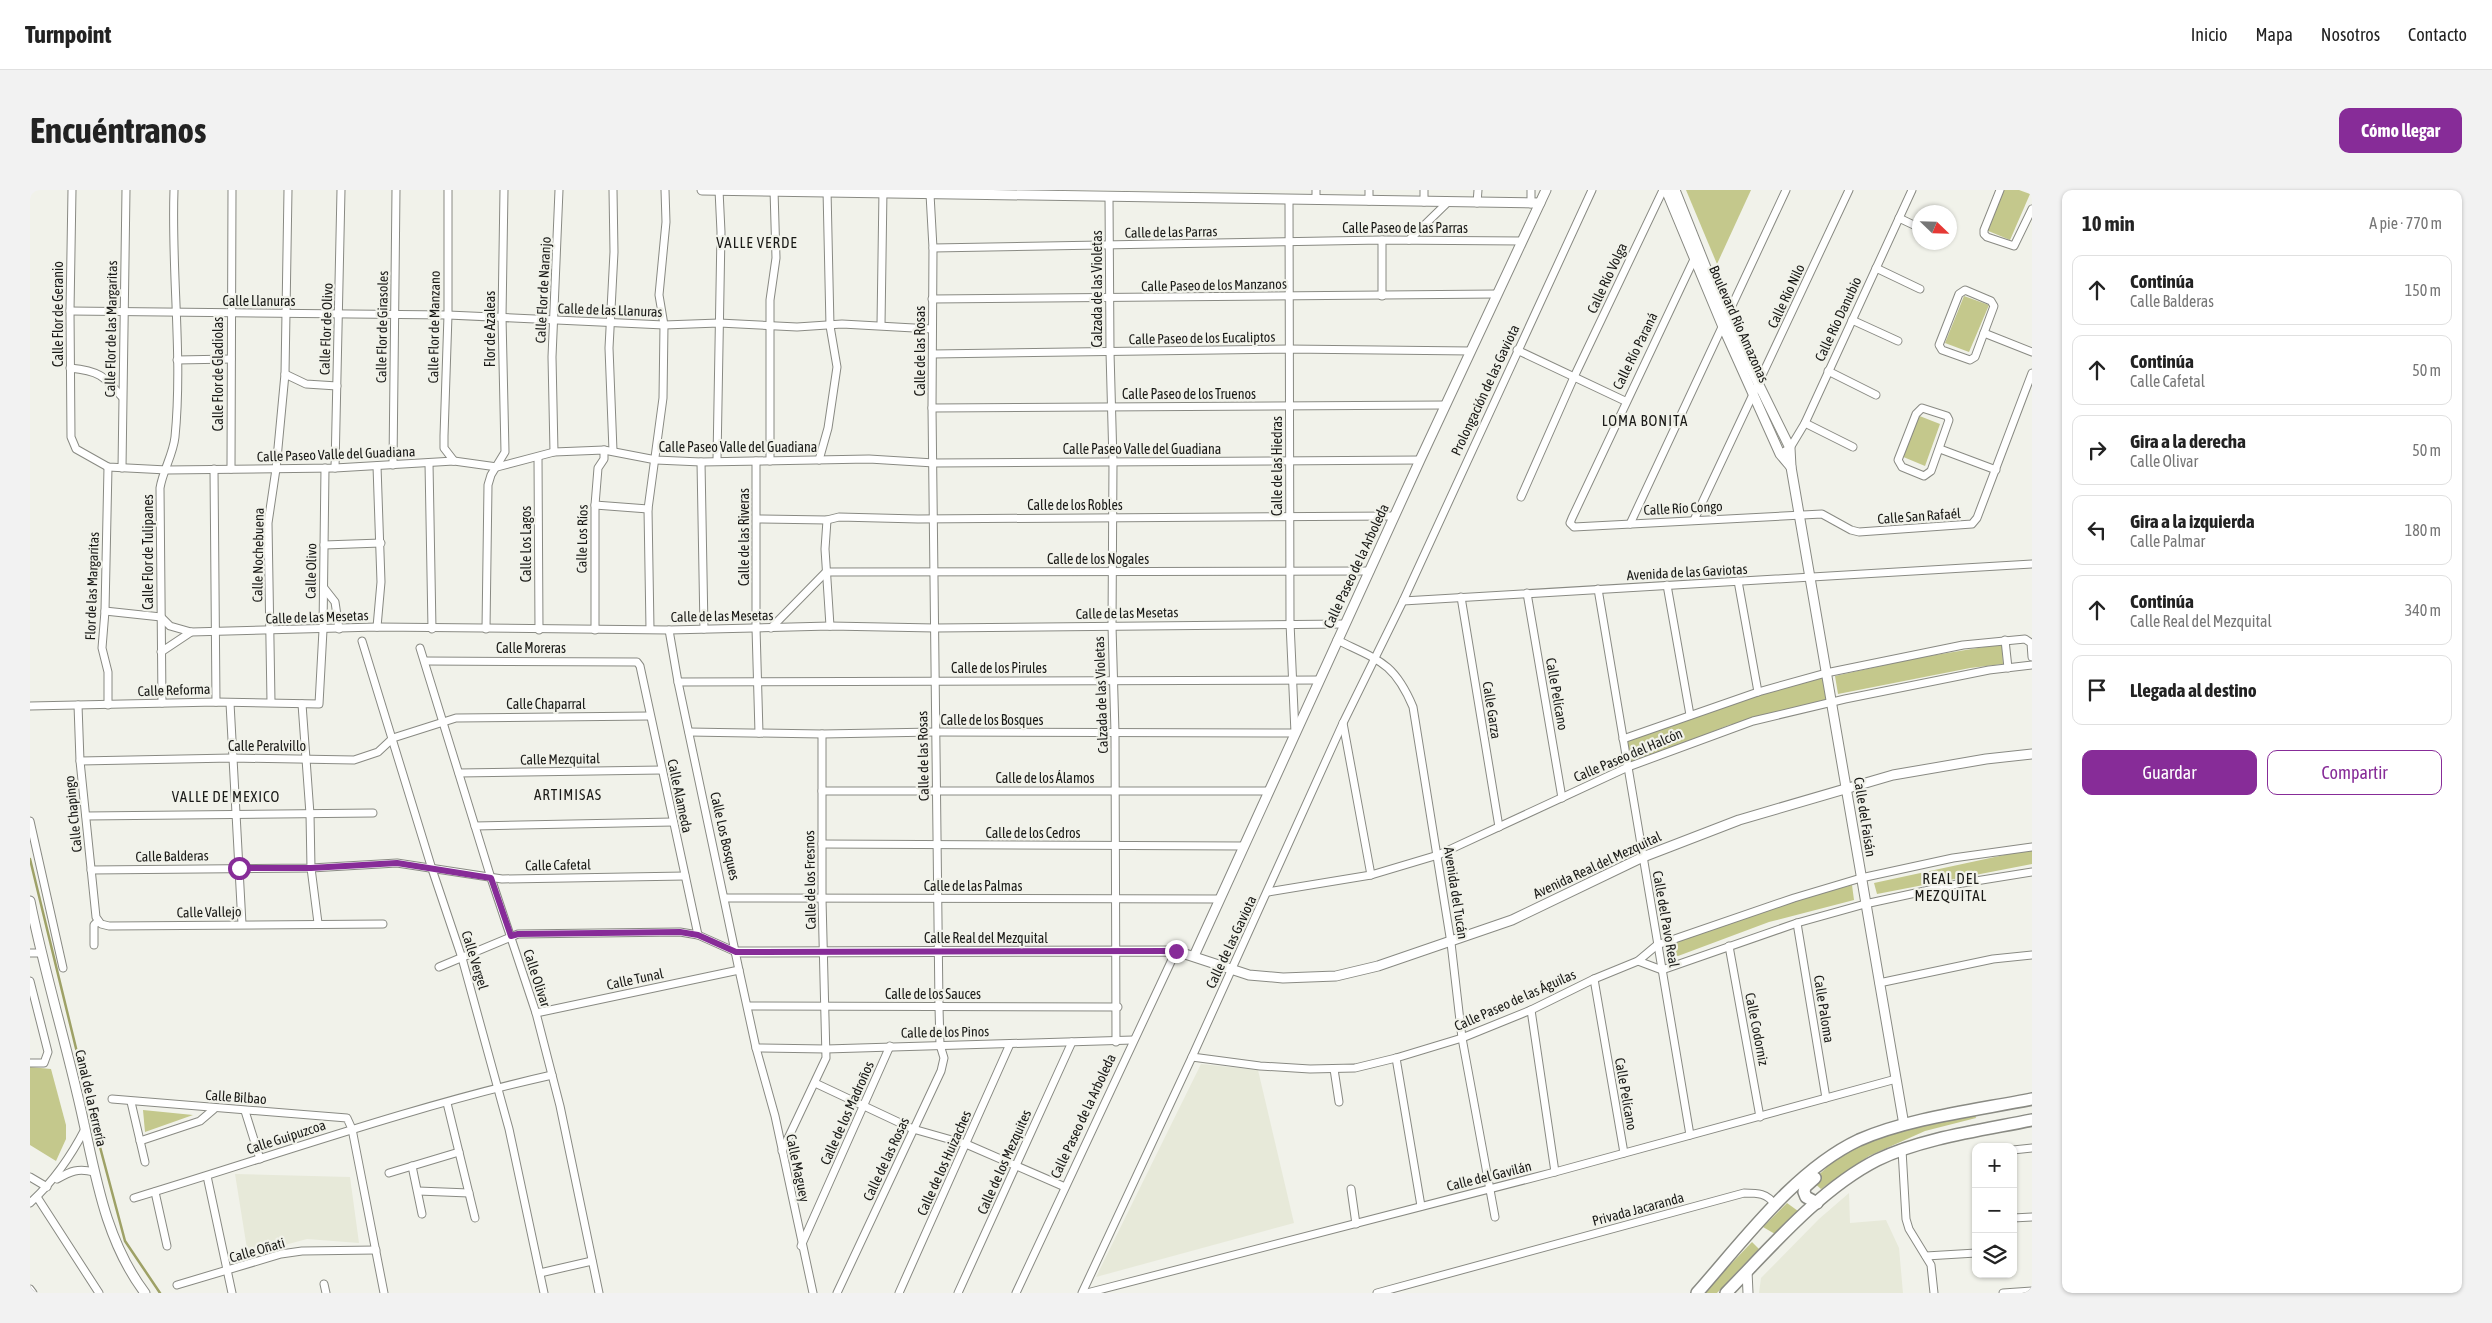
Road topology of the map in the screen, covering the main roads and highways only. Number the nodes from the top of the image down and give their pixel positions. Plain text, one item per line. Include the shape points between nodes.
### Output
1 (2032, 1099) edge
2 (2032, 1120) edge
3 (1833, 1156) junction
4 (1817, 1203) junction
5 (1697, 1293) edge
6 (1726, 1293) edge

1 - 3 main road via 1904,1125 1858,1141
2 - 4 main road via 1902,1150 1864,1168
3 - 4 main road via 1805,1187 1806,1197
3 - 5 main road via 1775,1205
4 - 6 main road

